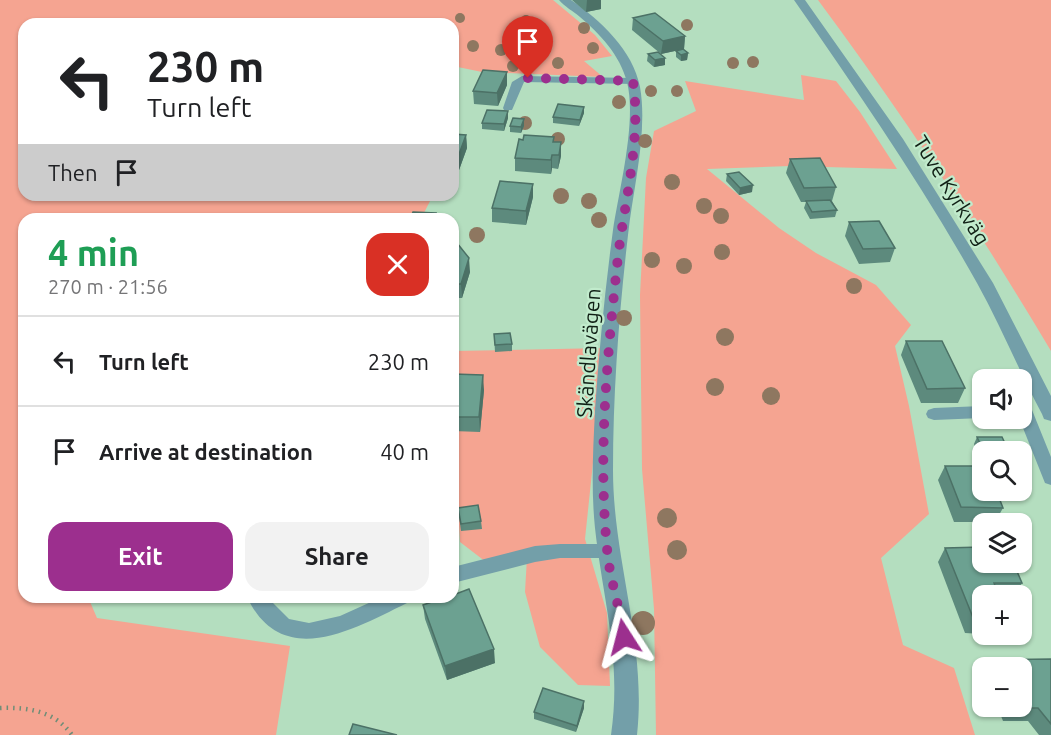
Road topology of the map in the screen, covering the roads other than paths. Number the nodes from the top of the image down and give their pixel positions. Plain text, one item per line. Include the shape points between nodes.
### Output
1 (564, 0) edge
2 (799, 0) edge
3 (633, 81) junction
4 (508, 108) edge
5 (1032, 411) edge
6 (972, 412) edge
7 (1050, 412) edge
8 (934, 414) dead end
9 (1031, 429) edge
10 (1051, 478) edge
11 (607, 551) junction
12 (459, 573) edge
13 (262, 603) edge
14 (386, 603) edge
15 (624, 735) edge

1 - 3 street, Skändlavägen via 616,49
2 - 7 street, Tuve Kyrkväg via 868,96 936,202 986,285
3 - 4 lane via 522,79 517,82
3 - 11 street, Skändlavägen via 637,110 617,267 606,411 603,497
5 - 7 lane
6 - 8 lane
9 - 10 lane
11 - 12 lane via 535,554
11 - 15 street, Skändlavägen via 627,654 629,713
13 - 14 lane via 283,626 304,632 334,626

